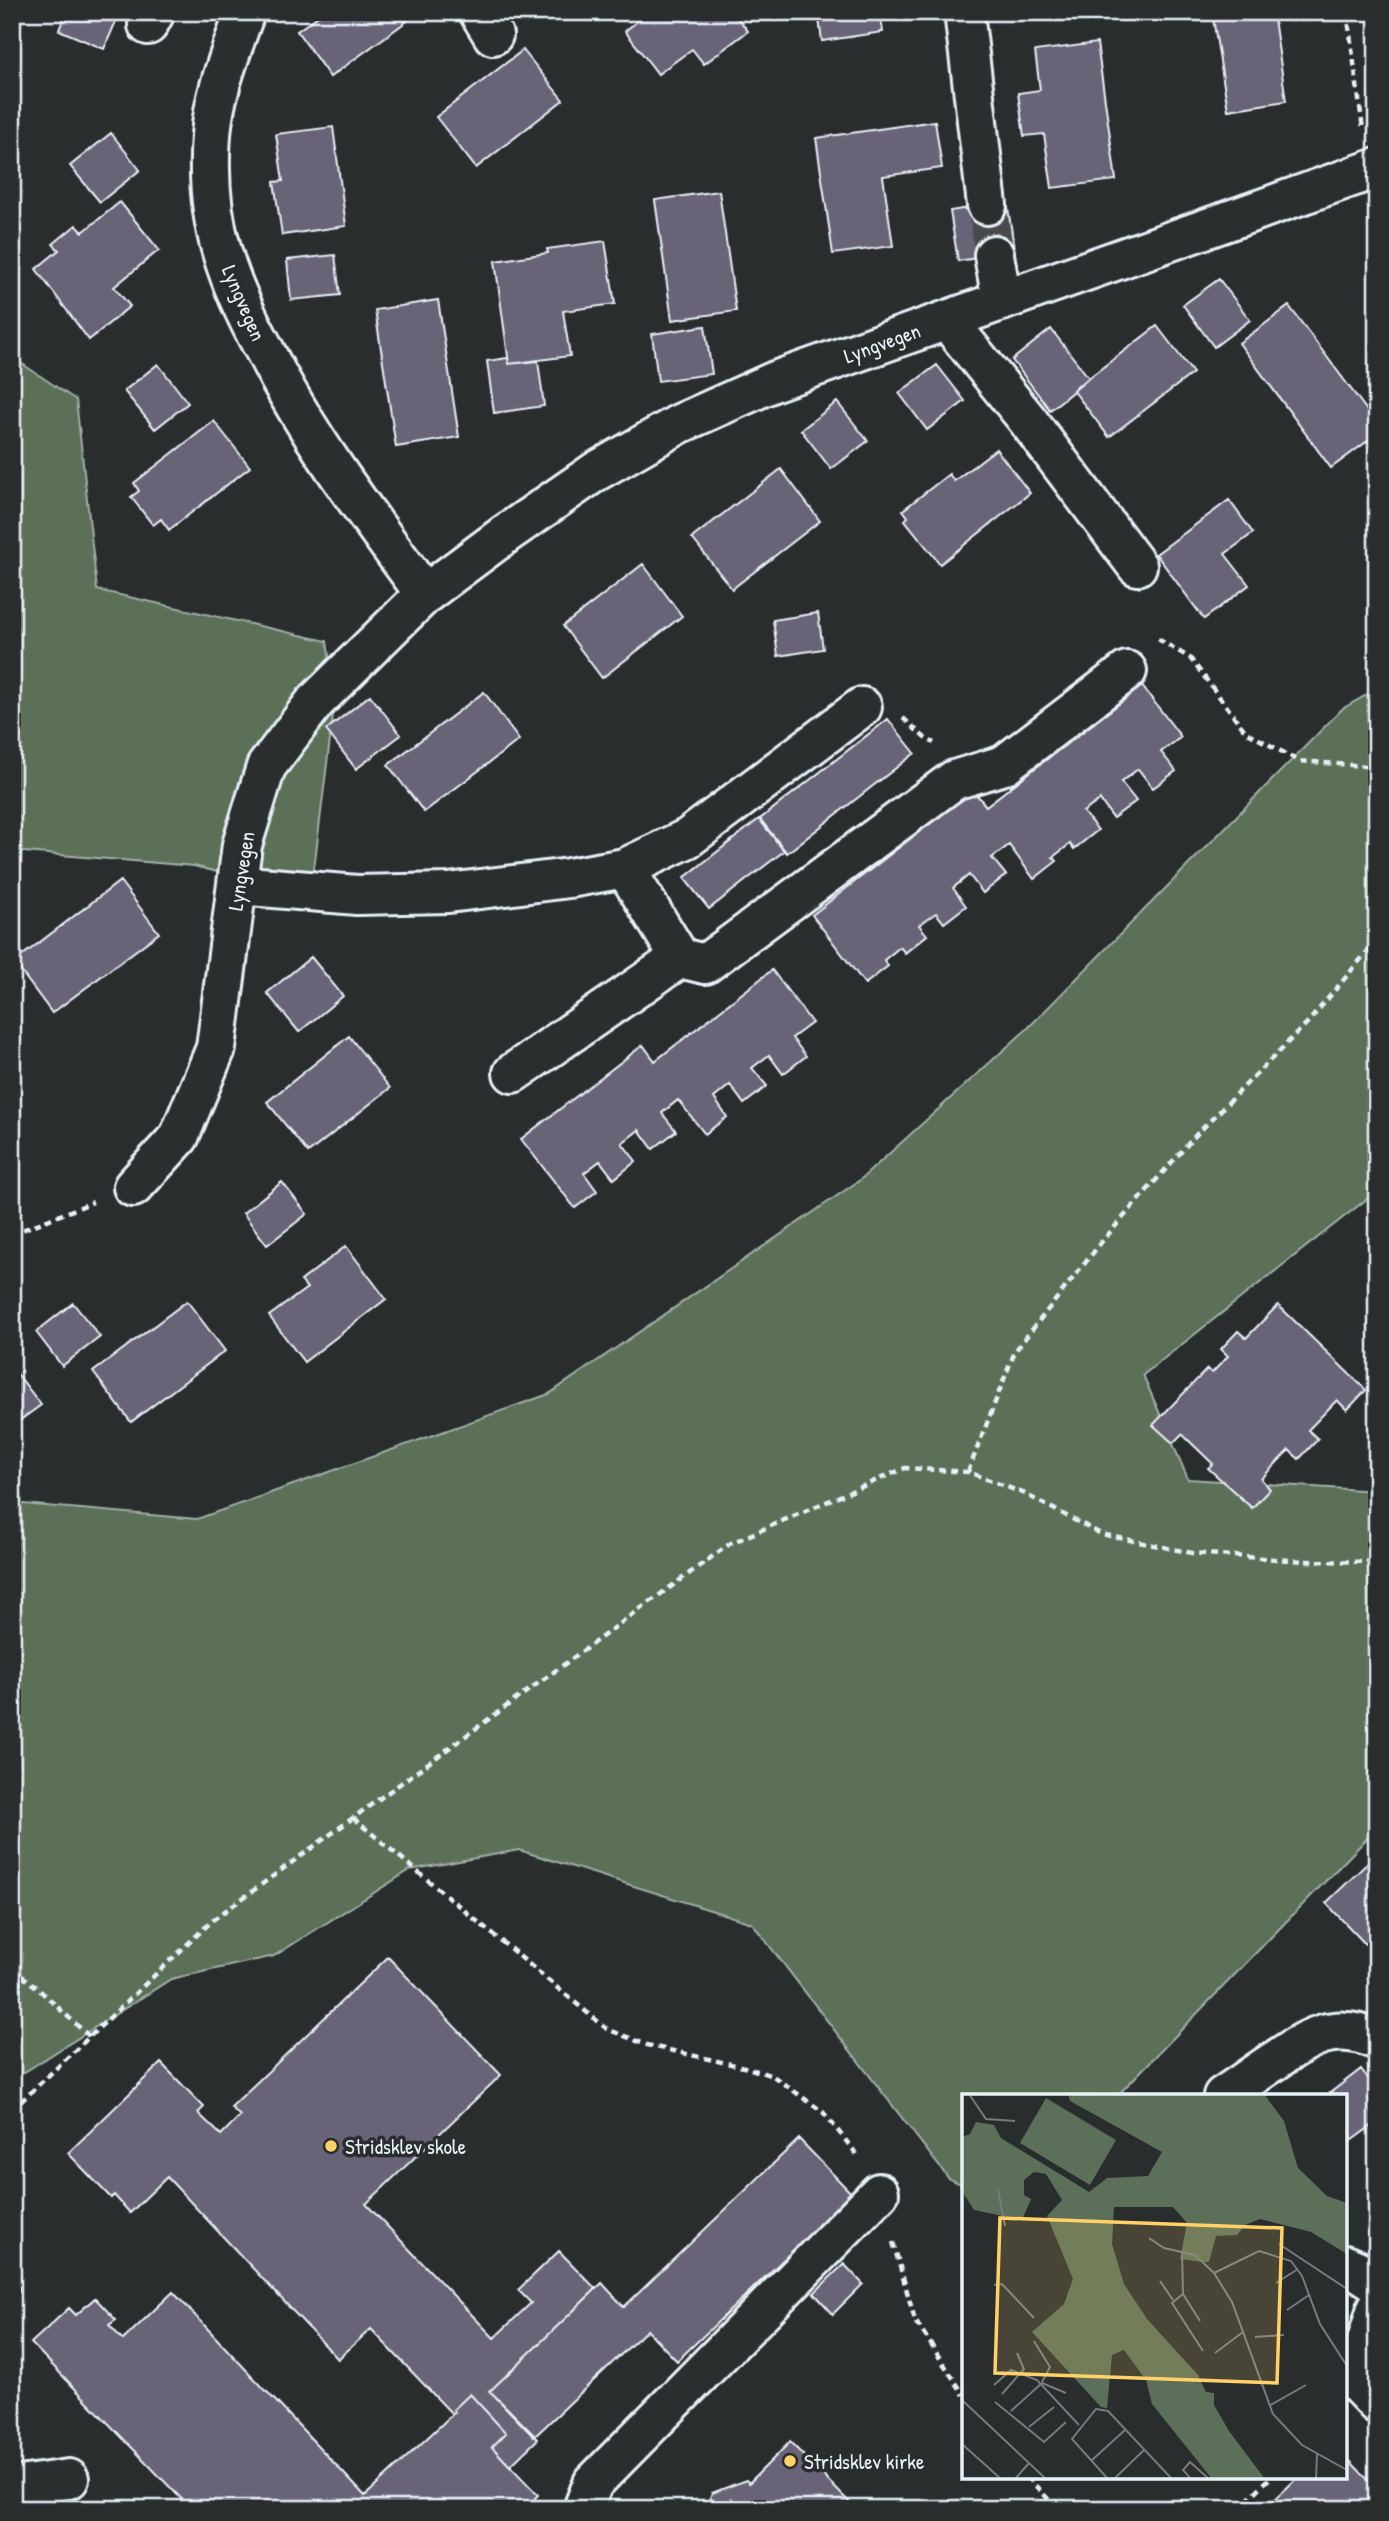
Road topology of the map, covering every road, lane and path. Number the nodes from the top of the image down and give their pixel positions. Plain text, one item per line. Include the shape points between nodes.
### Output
1 (245, 12) edge
2 (964, 12) edge
3 (1347, 12) edge
4 (1373, 170) edge
5 (987, 205) tunnel mouth
6 (994, 255) tunnel mouth
7 (1002, 301) junction
8 (947, 320) junction
9 (1137, 566) dead end
10 (425, 594) junction
11 (1147, 637) dead end
12 (1127, 671) dead end
13 (862, 707) joint
14 (1377, 767) edge
15 (984, 769) junction
16 (625, 868) junction
17 (237, 885) junction
18 (1377, 940) edge
19 (680, 958) junction
20 (513, 1073) dead end
21 (133, 1187) joint
22 (12, 1234) edge
23 (968, 1472) junction
24 (1377, 1562) edge
25 (353, 1818) junction
26 (12, 1968) edge
27 (90, 2038) junction
28 (1377, 2040) edge
29 (1226, 2094) edge
30 (12, 2110) edge
31 (879, 2193) junction
32 (12, 2239) edge
33 (1347, 2266) edge
34 (1377, 2283) edge
35 (18, 2291) dead end
36 (1377, 2308) edge
37 (962, 2392) edge
38 (1366, 2393) edge
39 (1029, 2479) edge
40 (1269, 2479) edge
41 (69, 2480) dead end
42 (12, 2487) edge
43 (583, 2509) edge
44 (1058, 2509) edge
45 (1238, 2509) edge

1 - 10 street, Lyngvegen via 219,89 211,135 211,202 222,251 239,303 285,392
2 - 5 street
3 - 4 path
4 - 7 street, Lyngvegen
6 - 7 street
7 - 8 street, Lyngvegen
8 - 9 street
8 - 10 street, Lyngvegen via 775,381 679,424 595,472
10 - 17 street, Lyngvegen via 315,702 266,767 242,845
11 - 14 path via 1190,657 1246,732 1299,761
12 - 15 street via 1004,765
13 - 15 path via 895,711 925,738
13 - 16 street via 688,838
15 - 19 street via 954,780 705,964
16 - 17 street via 448,892 358,895
16 - 19 street
17 - 21 street, Lyngvegen via 216,1048 179,1137
18 - 23 path via 1309,1021 1113,1229 1015,1351
19 - 20 street
21 - 22 path
23 - 24 path via 1023,1493 1101,1534 1192,1553
23 - 25 path via 905,1468 731,1544
25 - 27 path via 214,1919
25 - 31 path via 607,2029 647,2045 773,2076 813,2104 872,2173
26 - 27 path
27 - 30 path
28 - 29 street via 1338,2030 1318,2034
31 - 37 path via 915,2320
31 - 43 street via 593,2483
32 - 35 path
33 - 34 street
36 - 38 street
39 - 44 path
40 - 45 path
41 - 42 street

